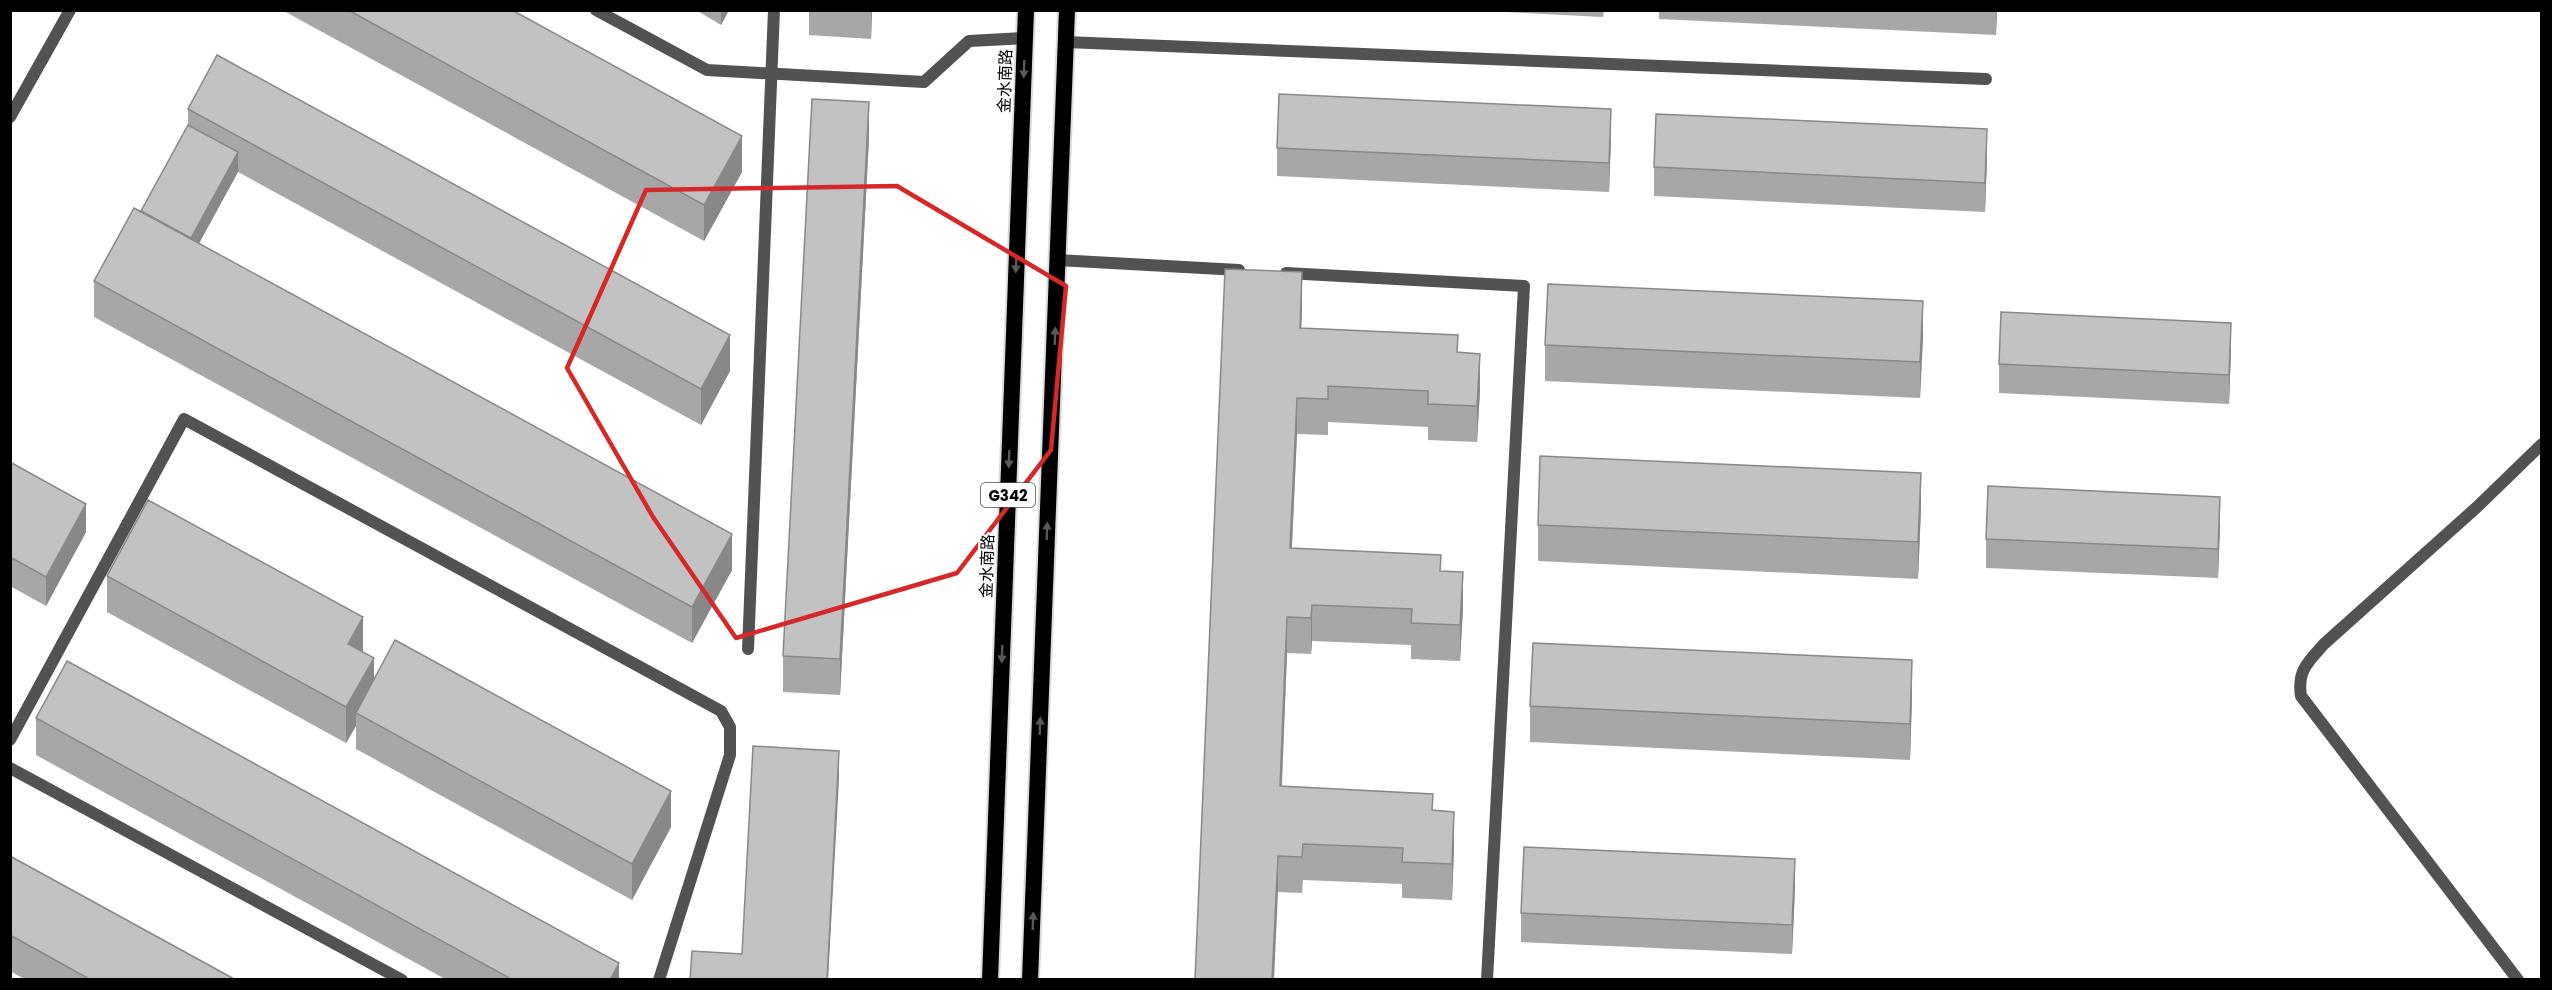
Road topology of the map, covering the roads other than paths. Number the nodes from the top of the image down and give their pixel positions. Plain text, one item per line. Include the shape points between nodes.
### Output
1 (70, 10) edge
2 (596, 10) edge
3 (774, 10) edge
4 (1026, 10) edge
5 (1066, 10) edge
6 (1025, 38) junction
7 (1065, 42) junction
8 (771, 75) junction
9 (1986, 80) dead end
10 (10, 117) edge
11 (1057, 260) junction
12 (1249, 271) edge
13 (1272, 272) edge
14 (2541, 444) edge
15 (748, 649) dead end
16 (10, 740) edge
17 (10, 768) edge
18 (402, 980) edge
19 (659, 980) edge
20 (990, 980) edge
21 (1030, 980) edge
22 (1486, 980) edge
23 (2518, 980) edge

1 - 10 street
2 - 8 street via 707,70
3 - 8 street
4 - 6 highway, 金水南路 / G342
5 - 7 highway, G342
6 - 8 street via 969,41 924,82
6 -> 20 highway, 金水南路 / G342
7 - 9 street
7 - 11 highway, G342
8 - 15 street
11 - 12 street
21 -> 11 highway, G342
13 - 22 street via 1524,286
14 - 23 street via 2324,644 2298,680 2301,696
16 - 19 street via 184,419 722,711 730,728 730,755
17 - 18 street

